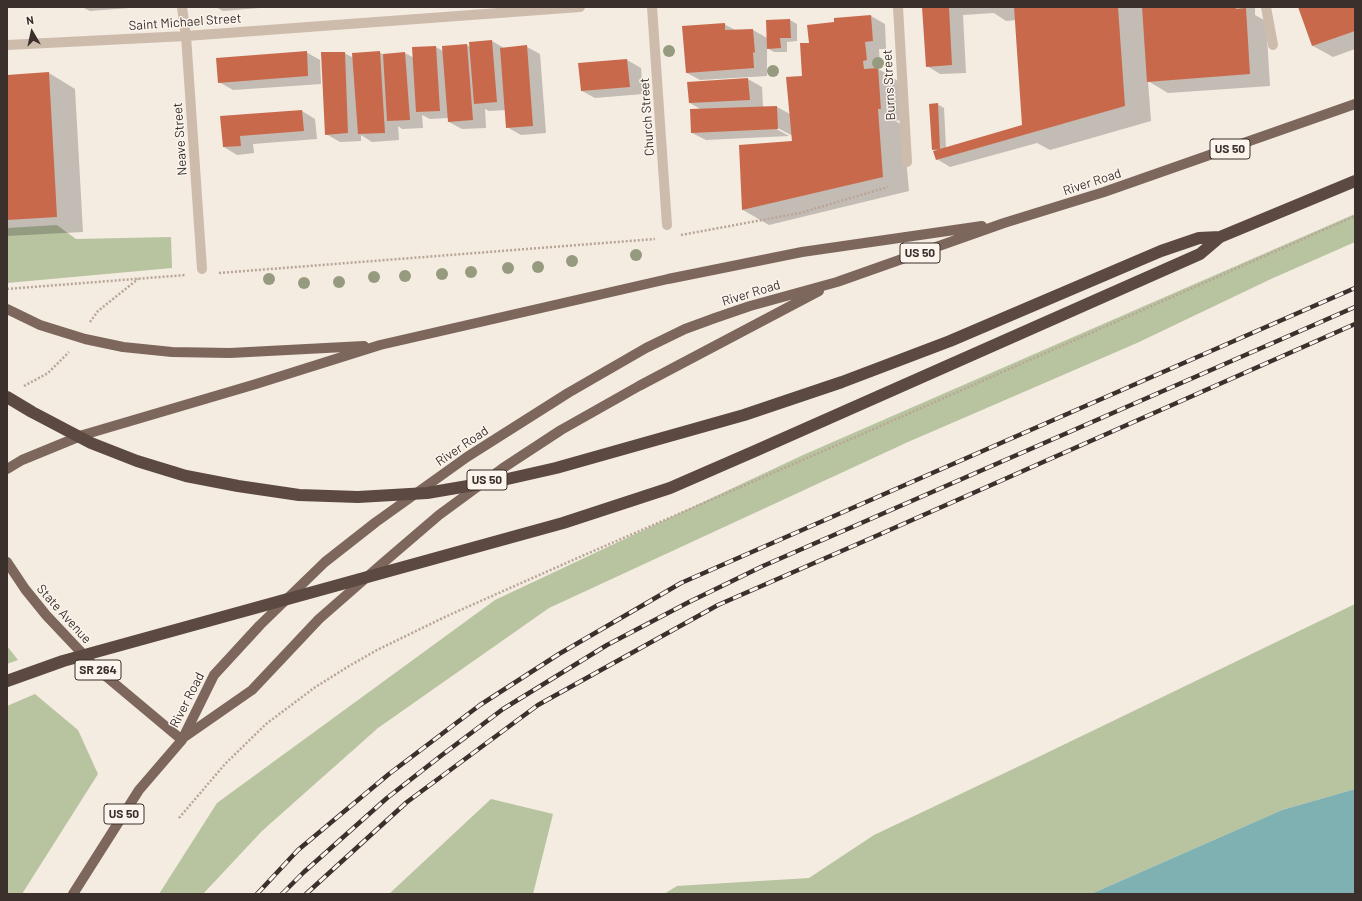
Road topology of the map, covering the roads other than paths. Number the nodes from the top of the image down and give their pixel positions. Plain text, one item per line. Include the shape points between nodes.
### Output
1 (182, 7) edge
2 (580, 7) edge
3 (652, 7) edge
4 (898, 7) edge
5 (1266, 7) edge
6 (559, 8) edge
7 (186, 36) junction
8 (7, 45) edge
9 (1273, 45) dead end
10 (1355, 104) edge
11 (907, 162) dead end
12 (1355, 181) edge
13 (1004, 223) junction
14 (668, 225) dead end
15 (1220, 237) junction
16 (202, 269) dead end
17 (837, 282) junction
18 (7, 309) edge
19 (380, 345) junction
20 (7, 397) edge
21 (7, 469) edge
22 (7, 562) edge
23 (7, 681) edge
24 (182, 740) junction
25 (73, 894) edge

1 - 7 street, Neave Street
2 - 6 street, Saint Michael Street
3 - 14 street, Church Street
4 - 11 street, Burns Street
5 - 9 street
6 - 7 street, Saint Michael Street
7 - 8 street, Saint Michael Street
7 - 16 street, Neave Street
10 - 13 main road, River Road / US 50 via 1104,192
12 - 15 highway
13 - 17 main road, River Road / US 50
13 - 19 main road via 802,252 668,279
15 - 20 highway via 1199,238 1161,251 950,341 842,382 744,415 556,468 427,493 358,497 299,495 186,476 91,443
15 - 23 highway via 1200,254 670,488 563,523 85,655
17 - 24 main road, River Road / US 50 via 613,401 561,430 503,468 439,515 319,619 252,690
17 - 24 main road, River Road / US 50 via 750,306 685,329 646,348 568,393 467,457 325,562 260,625 214,675
18 - 19 main road via 40,325 85,339 122,347 172,352 230,354
19 - 21 main road via 83,435 22,460
22 - 24 main road, State Avenue / SR 264 via 46,615 96,668
24 - 25 main road, River Road / US 50 via 139,790

